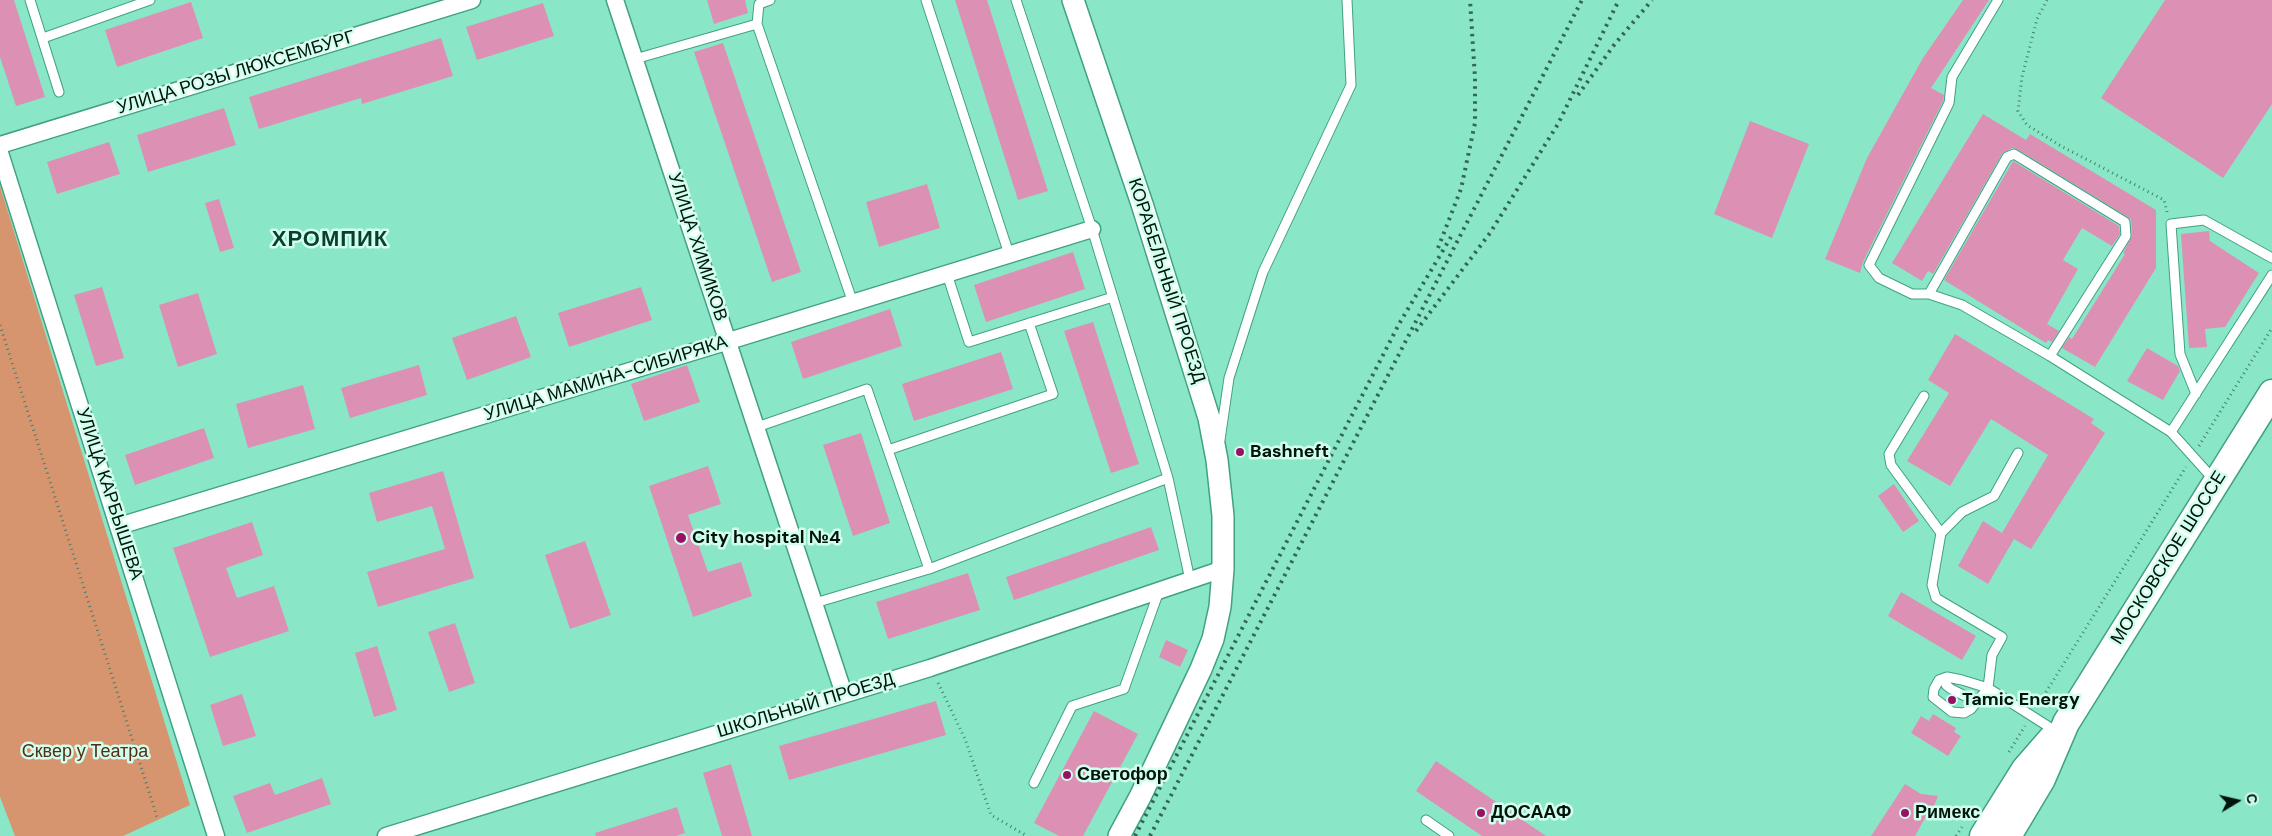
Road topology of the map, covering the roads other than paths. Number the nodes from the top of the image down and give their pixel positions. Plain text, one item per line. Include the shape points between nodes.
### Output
1 (30, 0) edge
2 (150, 0) edge
3 (472, 0) edge
4 (615, 0) edge
5 (770, 0) edge
6 (926, 0) edge
7 (1016, 0) edge
8 (1073, 0) edge
9 (1348, 0) edge
10 (1998, 0) edge
11 (443, 4) edge
12 (757, 24) junction
13 (43, 38) junction
14 (634, 59) junction
15 (59, 92) dead end
16 (0, 146) edge
17 (0, 153) edge
18 (1092, 229) junction
19 (1009, 254) junction
20 (2272, 258) edge
21 (948, 274) junction
22 (2272, 275) edge
23 (1929, 294) junction
24 (1113, 297) junction
25 (853, 303) junction
26 (1029, 323) junction
27 (729, 341) junction
28 (2050, 356) junction
29 (2272, 393) edge
30 (2196, 394) junction
31 (1924, 396) dead end
32 (757, 427) junction
33 (2171, 432) junction
34 (888, 450) junction
35 (2018, 453) dead end
36 (1217, 460) junction
37 (1168, 478) junction
38 (2216, 482) junction
39 (119, 526) junction
40 (1941, 533) junction
41 (929, 568) junction
42 (1223, 569) junction
43 (1190, 580) junction
44 (1159, 591) junction
45 (814, 602) junction
46 (1947, 677) junction
47 (1988, 688) junction
48 (844, 694) junction
49 (1981, 699) junction
50 (2062, 727) junction
51 (1034, 784) dead end
52 (1426, 820) dead end
53 (1975, 828) edge
54 (216, 836) edge
55 (386, 836) edge
56 (1120, 836) edge
57 (1449, 836) edge
58 (2008, 836) edge

1 - 13 lane
2 - 13 lane
3 - 11 street, УЛИЦА РОЗЫ ЛЮКСЕМБУРГ
4 - 14 street, УЛИЦА ХИМИКОВ
5 - 12 lane via 759,4
6 - 19 lane
7 - 18 lane
8 - 36 street, КОРАБЕЛЬНЫЙ ПРОЕЗД via 1195,371
9 - 36 lane via 1351,85 1263,272 1229,378
10 - 23 lane via 1952,77 1949,103 1870,265 1879,278 1912,294
11 - 16 street, УЛИЦА РОЗЫ ЛЮКСЕМБУРГ
12 - 14 lane
12 - 25 lane
13 - 15 lane
14 - 27 street, УЛИЦА ХИМИКОВ
17 - 39 street, УЛИЦА КАРБЫШЕВА
18 - 19 street, УЛИЦА МАМИНА-СИБИРЯКА
18 - 24 lane
19 - 21 street, УЛИЦА МАМИНА-СИБИРЯКА
20 - 30 lane via 2204,220 2171,224 2180,354
21 - 25 street, УЛИЦА МАМИНА-СИБИРЯКА
21 - 26 lane via 968,342
22 - 30 lane
23 - 28 lane via 1962,305
23 - 28 lane via 2006,157 2014,154 2125,222 2126,236
24 - 26 lane
24 - 37 lane
25 - 27 street, УЛИЦА МАМИНА-СИБИРЯКА
26 - 34 lane via 1053,394
27 - 32 street, УЛИЦА ХИМИКОВ
27 - 39 street, УЛИЦА МАМИНА-СИБИРЯКА
28 - 33 lane
29 - 38 main road, МОСКОВСКОЕ ШОССЕ
30 - 33 lane
31 - 40 lane via 1890,454 1891,464
32 - 34 lane via 867,389
32 - 45 street, УЛИЦА ХИМИКОВ
33 - 38 lane
34 - 41 lane
35 - 40 lane via 1994,496 1962,512
36 - 42 street, КОРАБЕЛЬНЫЙ ПРОЕЗД via 1223,516
37 - 41 lane
37 - 43 lane
38 - 50 main road, МОСКОВСКОЕ ШОССЕ
39 - 54 street, УЛИЦА КАРБЫШЕВА
40 - 47 lane via 1932,585 1936,598 2002,637 1992,655
41 - 45 lane
42 - 43 street, ШКОЛЬНЫЙ ПРОЕЗД
42 - 56 street, КОРАБЕЛЬНЫЙ ПРОЕЗД via 1213,639
43 - 44 street, ШКОЛЬНЫЙ ПРОЕЗД
44 - 48 street, ШКОЛЬНЫЙ ПРОЕЗД
44 - 51 lane via 1124,689 1072,706
45 - 48 street, УЛИЦА ХИМИКОВ
46 - 47 lane
46 - 49 lane via 1946,685 1951,689 1970,699
46 - 49 lane via 1939,680 1933,697 1952,712 1964,713
47 - 49 lane
47 - 50 lane via 2031,716
48 - 55 street, ШКОЛЬНЫЙ ПРОЕЗД
50 - 53 main road, МОСКОВСКОЕ ШОССЕ
50 - 58 main road, МОСКОВСКОЕ ШОССЕ via 2042,779
52 - 57 lane

